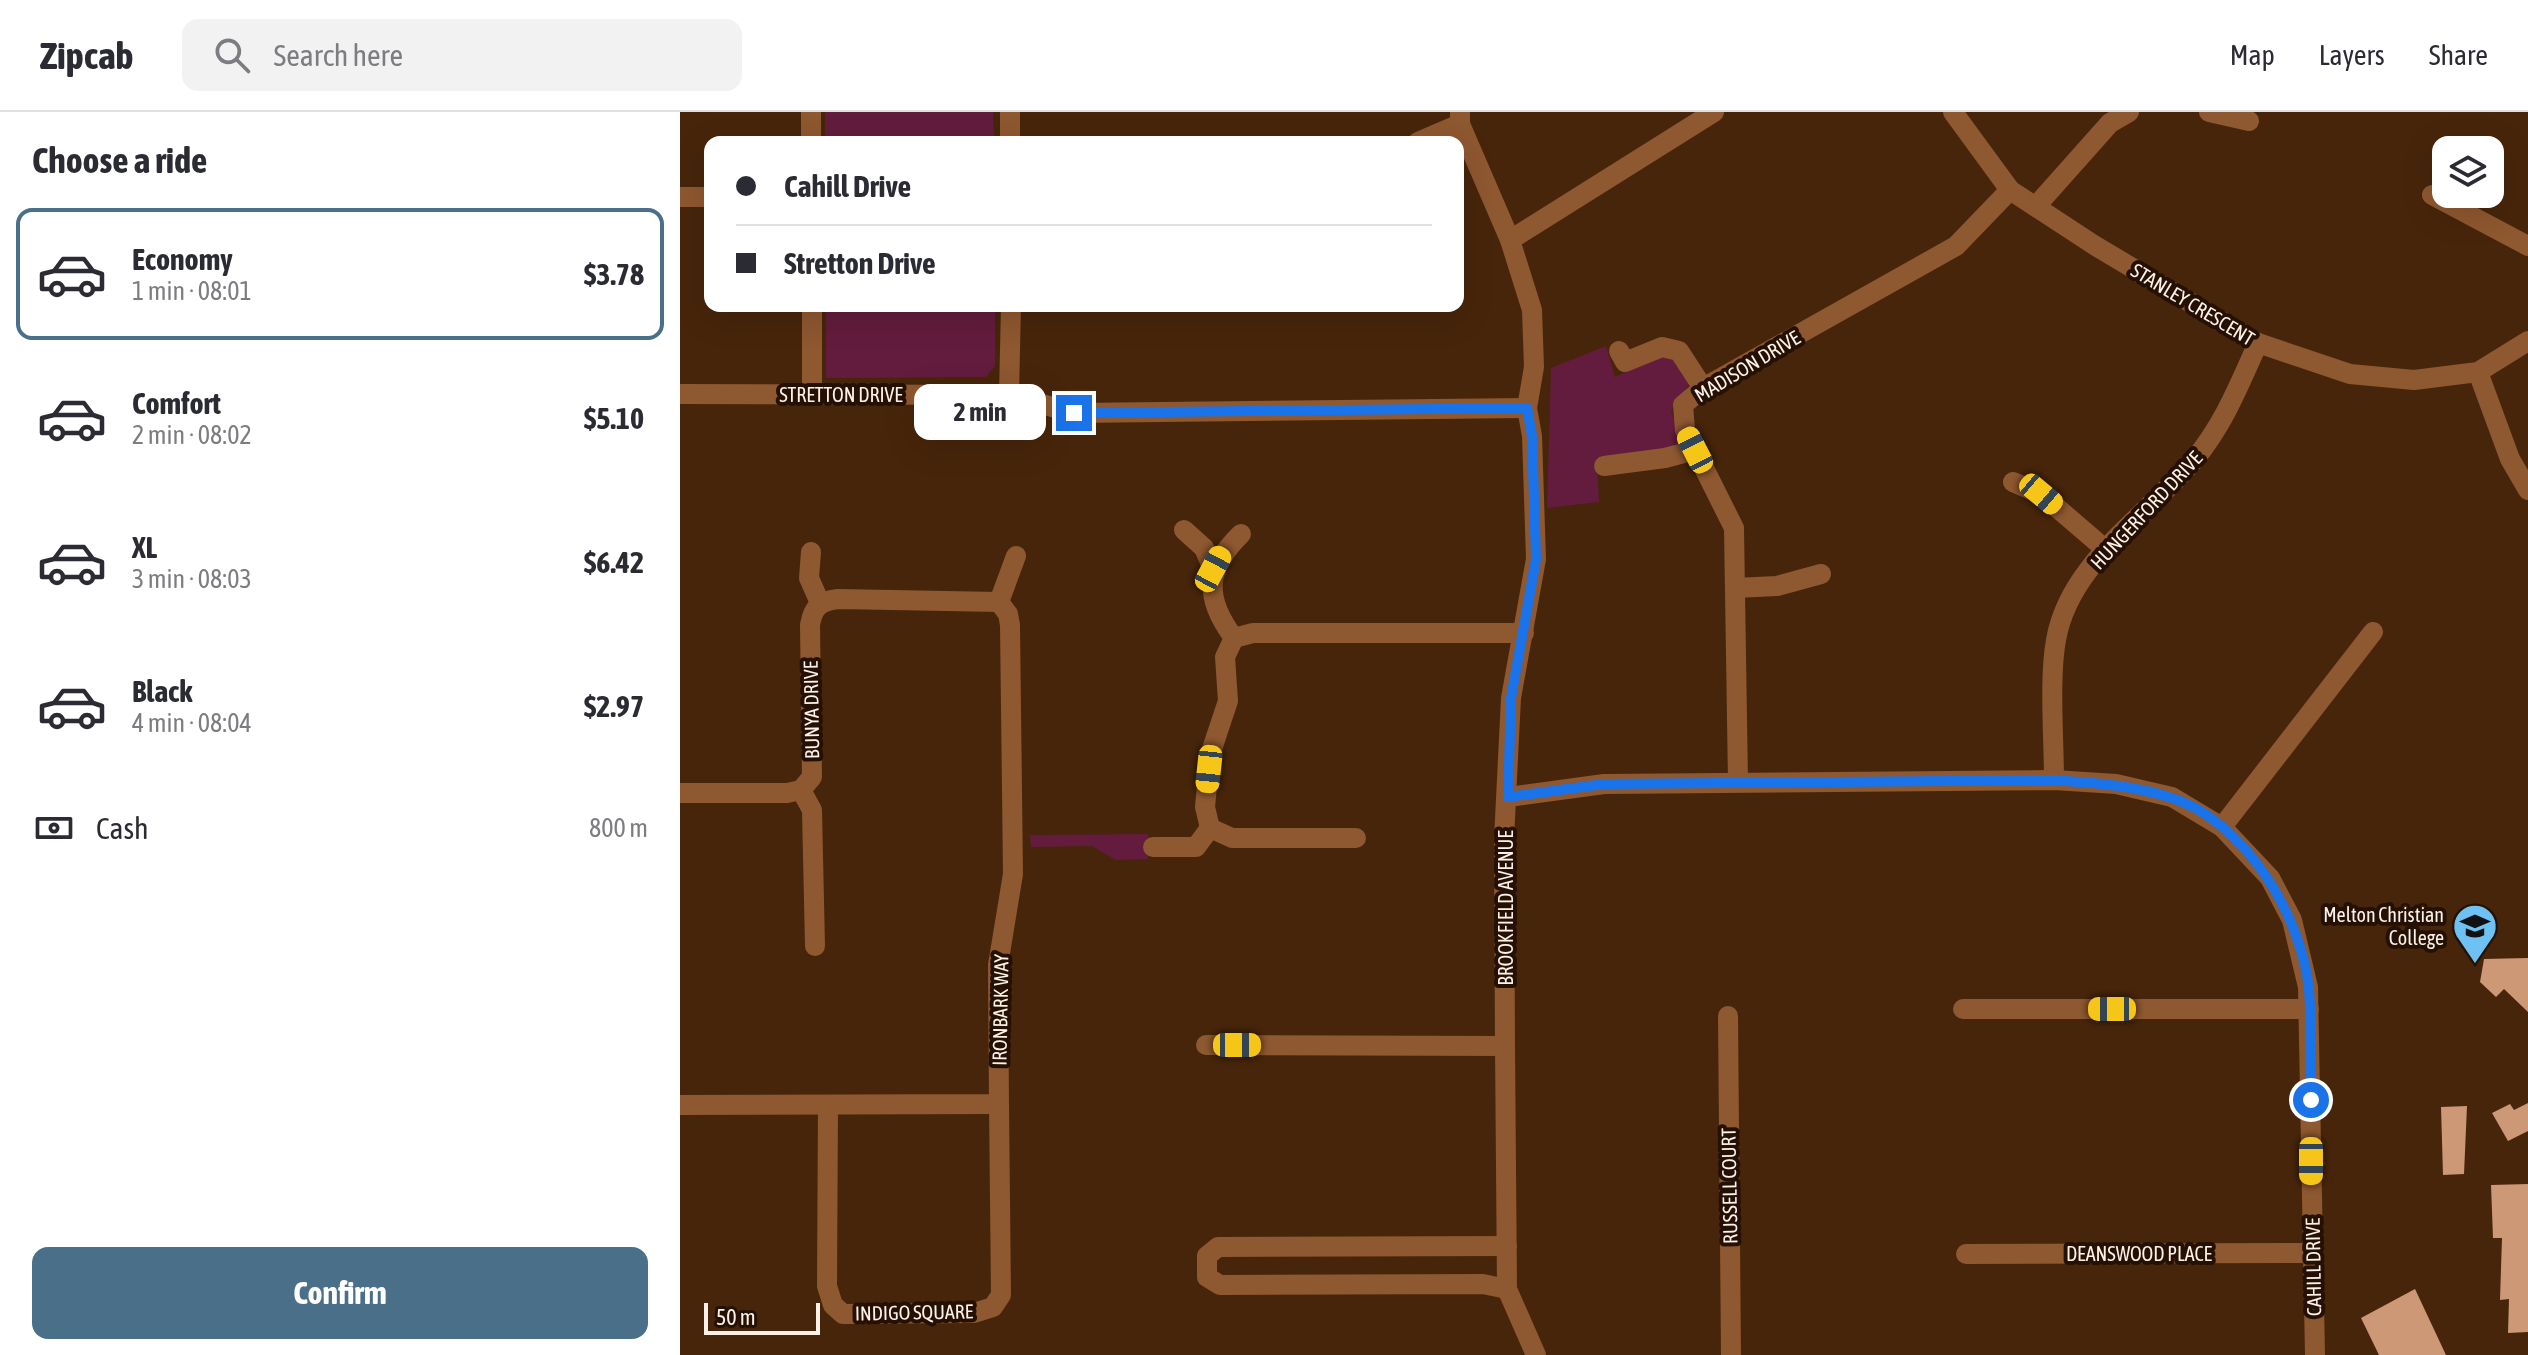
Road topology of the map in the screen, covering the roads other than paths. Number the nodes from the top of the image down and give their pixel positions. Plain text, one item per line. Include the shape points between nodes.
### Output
1 (811, 112) edge
2 (1010, 112) edge
3 (1714, 112) edge
4 (1953, 112) edge
5 (2129, 112) edge
6 (2209, 112) edge
7 (1460, 118) edge
8 (2249, 121) dead end
9 (811, 136) edge
10 (1010, 136) edge
11 (1428, 136) edge
12 (2010, 190) junction
13 (680, 197) edge
14 (704, 197) edge
15 (2037, 205) junction
16 (2456, 208) edge
17 (1510, 240) junction
18 (2528, 246) edge
19 (812, 312) edge
20 (1011, 312) edge
21 (2528, 341) edge
22 (2258, 343) junction
23 (1619, 351) dead end
24 (2478, 372) junction
25 (1703, 388) junction
26 (680, 394) edge
27 (812, 394) junction
28 (1009, 395) junction
29 (1527, 408) junction
30 (1695, 450) junction
31 (1604, 466) dead end
32 (2013, 482) dead end
33 (2528, 490) edge
34 (1184, 530) dead end
35 (1241, 534) dead end
36 (2105, 549) junction
37 (811, 552) dead end
38 (1016, 556) dead end
39 (1213, 569) junction
40 (1821, 574) dead end
41 (1735, 588) junction
42 (999, 602) junction
43 (820, 603) junction
44 (2373, 632) dead end
45 (1524, 633) junction
46 (1234, 638) junction
47 (2054, 780) junction
48 (1738, 782) junction
49 (801, 790) junction
50 (680, 793) edge
51 (1508, 797) junction
52 (2222, 827) junction
53 (1210, 828) junction
54 (1356, 838) dead end
55 (1153, 847) dead end
56 (815, 946) dead end
57 (1963, 1009) dead end
58 (2309, 1009) junction
59 (1728, 1016) dead end
60 (1206, 1045) dead end
61 (1505, 1046) junction
62 (999, 1104) junction
63 (680, 1105) edge
64 (828, 1105) junction
65 (1507, 1246) junction
66 (1336, 1247) junction
67 (2312, 1253) junction
68 (1966, 1254) dead end
69 (1335, 1284) junction
70 (1507, 1289) junction
71 (1536, 1355) edge
72 (1550, 1355) edge
73 (1731, 1355) edge
74 (2315, 1355) edge

1 - 9 street
2 - 10 street
3 - 17 street
4 - 12 street, STANLEY CRESCENT
5 - 15 street via 2110,123
6 - 8 street
7 - 11 street
7 - 17 street, BROOKFIELD AVENUE
12 - 15 street, STANLEY CRESCENT
12 - 25 street, MADISON DRIVE via 1956,246
13 - 14 street
15 - 22 street, STANLEY CRESCENT
16 - 18 street
17 - 29 street, BROOKFIELD AVENUE via 1532,310 1534,367
19 - 27 street
20 - 28 street
21 - 24 street, STANLEY CRESCENT
22 - 24 street, STANLEY CRESCENT via 2350,374 2414,380
22 - 36 street, HUNGERFORD DRIVE via 2224,422
23 - 25 street via 1625,362 1662,347 1679,351
24 - 33 street via 2510,459
25 - 30 street, MADISON DRIVE via 1683,405 1685,430
26 - 27 street, STRETTON DRIVE
27 - 28 street, STRETTON DRIVE
28 - 29 street, STRETTON DRIVE via 1074,413
29 - 45 street, BROOKFIELD AVENUE via 1536,559
30 - 31 street
30 - 41 street, MADISON DRIVE via 1734,528
32 - 36 street via 2041,494
34 - 39 street via 1204,548
35 - 39 street
36 - 47 street, HUNGERFORD DRIVE via 2075,592 2056,640
37 - 43 street, BUNYA DRIVE via 809,578
38 - 42 street
39 - 46 street via 1214,607
40 - 41 street via 1777,586
41 - 48 street, MADISON DRIVE
42 - 43 street
42 - 62 street, IRONBARK WAY via 1010,625 1013,874 998,965
43 - 49 street, BUNYA DRIVE via 810,625 812,777
44 - 52 street
45 - 46 street via 1253,633
45 - 51 street, BROOKFIELD AVENUE via 1511,698
46 - 53 street via 1225,657 1228,701 1210,755 1205,807
47 - 48 street, CAHILL DRIVE
47 - 52 street, CAHILL DRIVE via 2116,784 2172,797
48 - 51 street, CAHILL DRIVE via 1604,784
49 - 50 street
49 - 56 street via 812,810
51 - 61 street, BROOKFIELD AVENUE
52 - 58 street, CAHILL DRIVE via 2270,878 2292,920
53 - 54 street via 1232,838
53 - 55 street via 1196,847
57 - 58 street
58 - 67 street, CAHILL DRIVE
59 - 73 street, RUSSELL COURT
60 - 61 street
61 - 65 street, BROOKFIELD AVENUE
62 - 64 street
62 - 64 street, INDIGO SQUARE via 1001,1295 993,1307 974,1313 857,1314 843,1314 833,1305 827,1286
63 - 64 street
65 - 66 street
65 - 70 street, BROOKFIELD AVENUE
66 - 69 street
66 - 69 street via 1218,1247 1207,1256 1207,1277 1220,1285
67 - 68 street, DEANSWOOD PLACE
67 - 74 street, CAHILL DRIVE
69 - 70 street via 1483,1284
70 - 71 street, BROOKFIELD AVENUE
70 - 72 street

